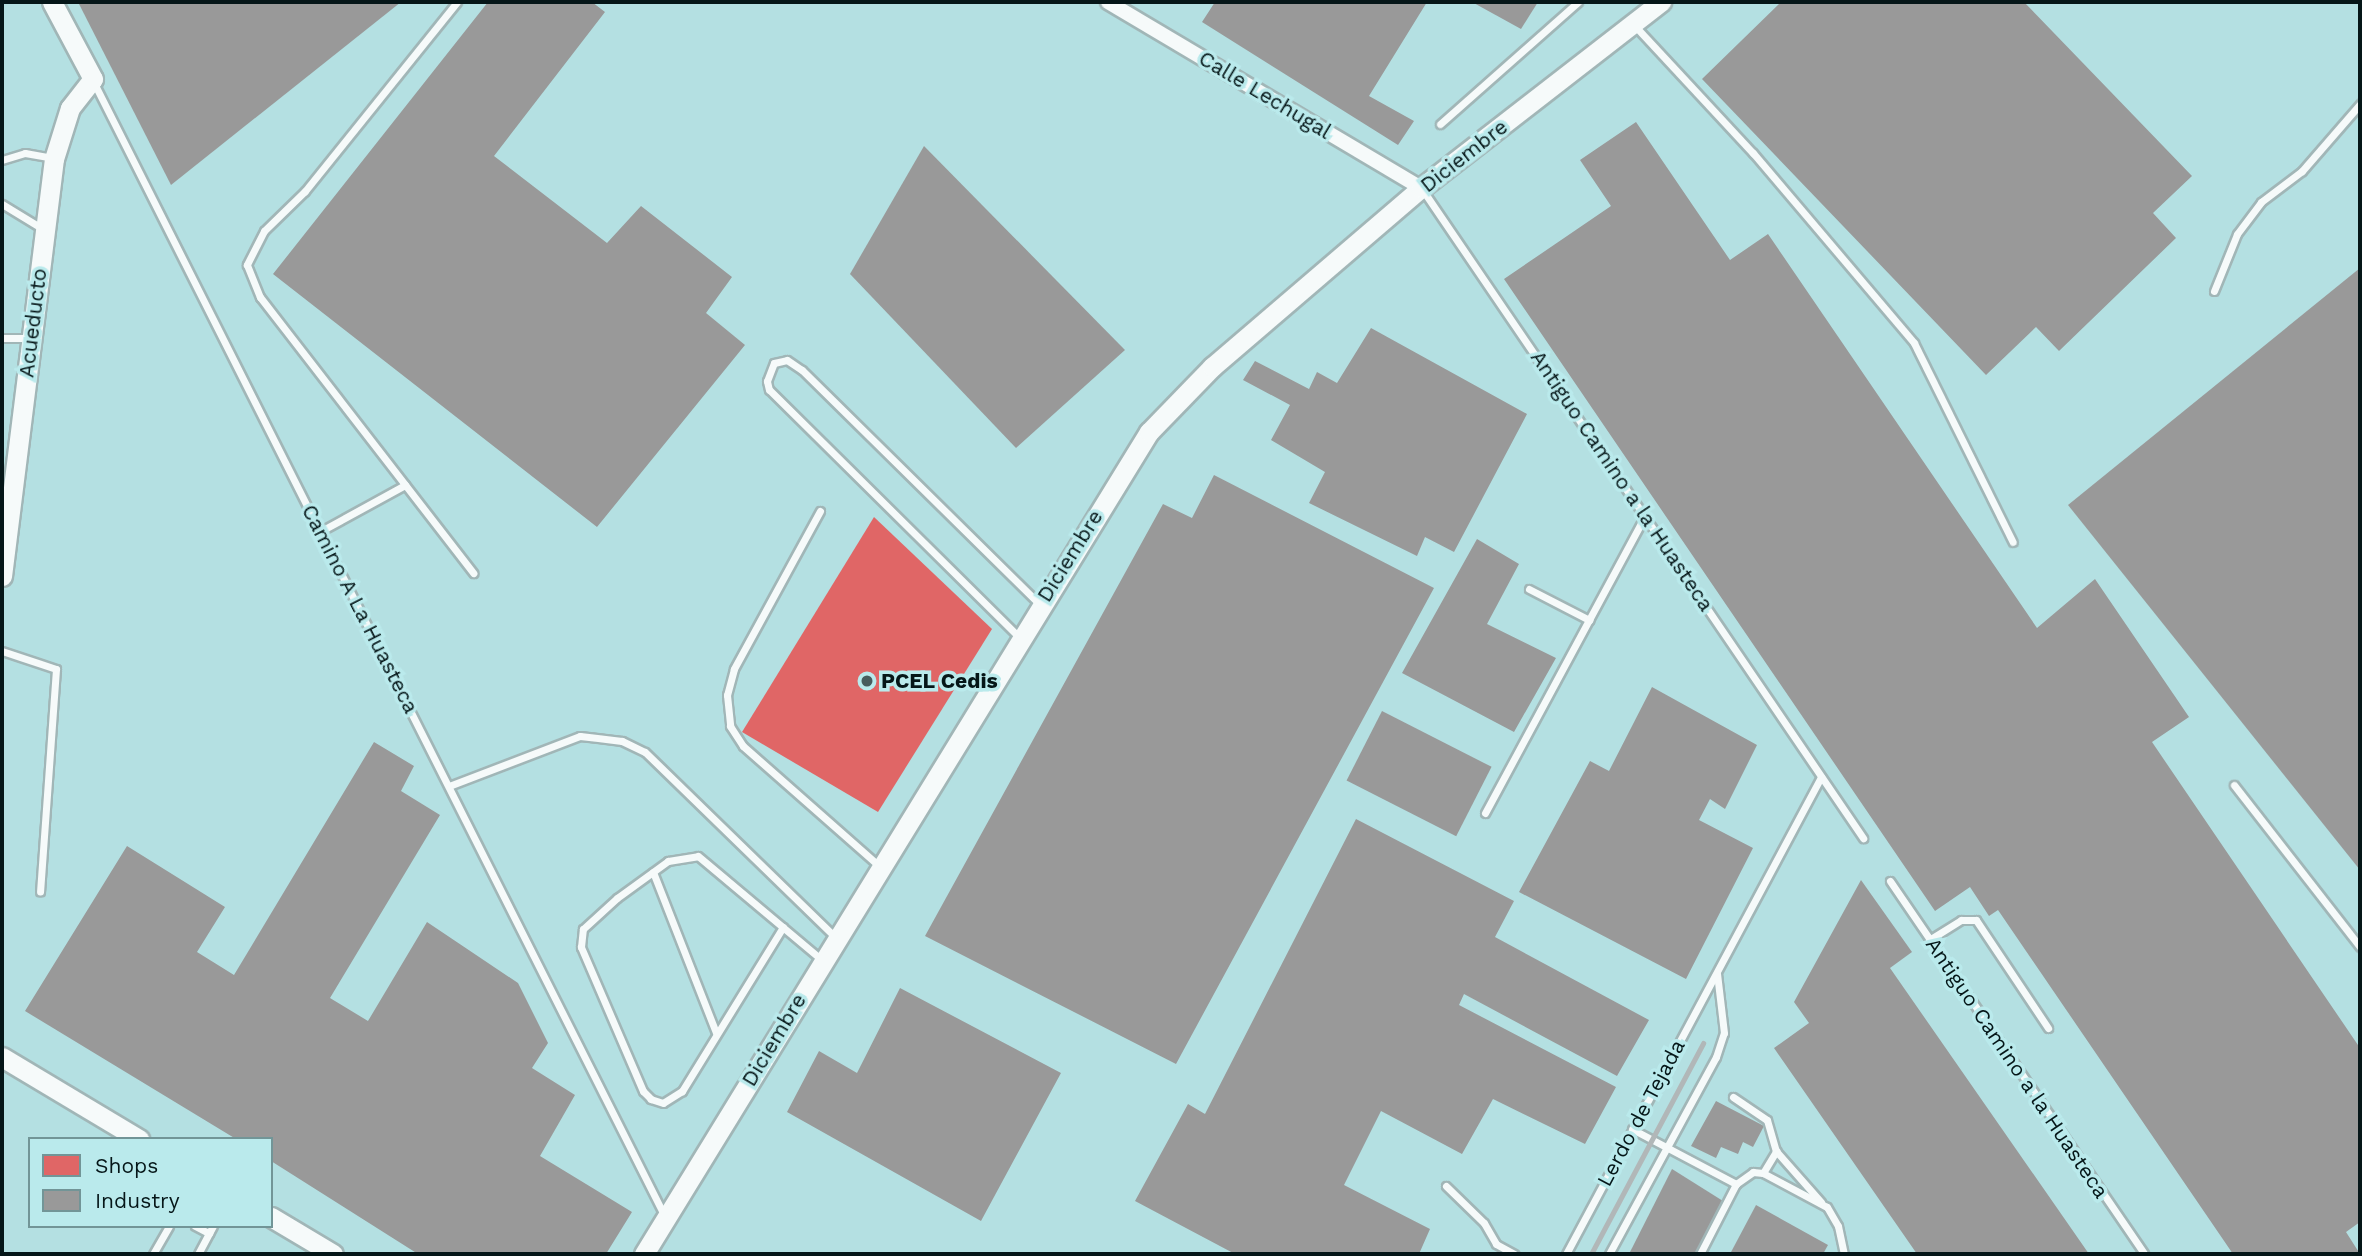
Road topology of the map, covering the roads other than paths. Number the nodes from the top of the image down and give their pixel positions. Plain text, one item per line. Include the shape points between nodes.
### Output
1 (52, 2) edge
2 (457, 2) edge
3 (1108, 2) edge
4 (1578, 2) edge
5 (1661, 2) edge
6 (1634, 24) junction
7 (93, 79) junction
8 (2360, 104) edge
9 (1440, 124) dead end
10 (54, 159) junction
11 (2, 160) edge
12 (1421, 188) junction
13 (2, 204) edge
14 (45, 230) junction
15 (2214, 291) dead end
16 (2, 338) edge
17 (31, 338) junction
18 (405, 485) junction
19 (820, 511) dead end
20 (1645, 516) junction
21 (321, 531) junction
22 (2013, 542) dead end
23 (473, 573) dead end
24 (2, 576) edge
25 (1529, 589) dead end
26 (1040, 604) junction
27 (1589, 620) junction
28 (1019, 638) junction
29 (2, 651) edge
30 (1821, 777) junction
31 (2234, 785) dead end
32 (449, 786) junction
33 (1485, 813) dead end
34 (1863, 838) dead end
35 (880, 866) junction
36 (653, 872) junction
37 (1890, 881) dead end
38 (40, 891) dead end
39 (783, 927) junction
40 (836, 938) junction
41 (1929, 940) junction
42 (2360, 947) edge
43 (823, 960) junction
44 (1717, 973) junction
45 (2048, 1028) dead end
46 (716, 1033) junction
47 (2, 1057) edge
48 (1734, 1097) dead end
49 (1632, 1129) junction
50 (136, 1137) edge
51 (1665, 1147) junction
52 (1776, 1151) junction
53 (1763, 1173) junction
54 (1736, 1184) junction
55 (1446, 1186) dead end
56 (1827, 1207) junction
57 (273, 1218) edge
58 (666, 1218) junction
59 (168, 1228) edge
60 (211, 1230) edge
61 (153, 1254) edge
62 (198, 1254) edge
63 (333, 1254) edge
64 (644, 1254) edge
65 (1514, 1254) edge
66 (1566, 1254) edge
67 (1609, 1254) edge
68 (1700, 1254) edge
69 (1844, 1254) edge
70 (2144, 1254) edge

1 - 7 street, Camino A La Huasteca
2 - 18 lane via 305,191 264,231 247,265 260,297
3 - 12 street, Calle Lechugal
4 - 9 lane
5 - 6 street, Diciembre
6 - 12 street, Diciembre
6 - 22 lane via 1752,153 1914,343
7 - 10 street, Acueducto via 71,108
7 - 21 lane, Camino A La Huasteca
8 - 15 lane via 2302,171 2261,202 2237,234
10 - 11 lane via 24,153
10 - 14 street, Acueducto
12 - 20 lane, Antiguo Camino a la Huasteca
12 - 26 street, Diciembre via 1212,368 1149,432
13 - 14 lane
14 - 17 street, Acueducto
16 - 17 lane
17 - 24 street, Acueducto
18 - 21 lane
18 - 23 lane
19 - 35 lane via 734,668 727,695 730,726 743,746
20 - 27 lane
20 - 30 lane, Antiguo Camino a la Huasteca
21 - 32 lane, Camino A La Huasteca
25 - 27 lane
26 - 28 street, Diciembre
26 - 28 lane via 802,370 787,360 775,363 766,382 769,390
27 - 33 lane
28 - 35 street, Diciembre
29 - 38 lane via 56,669
30 - 34 lane, Antiguo Camino a la Huasteca
30 - 44 lane, Lerdo de Tejada
31 - 42 lane
32 - 40 lane via 580,736 622,741 645,752
32 - 58 lane, Camino A La Huasteca
35 - 40 street, Diciembre
36 - 39 lane via 683,855 698,856
36 - 46 lane
36 - 46 lane via 591,920 583,929 580,947 643,1091 651,1099 663,1104 682,1091
37 - 41 lane, Antiguo Camino a la Huasteca
39 - 43 lane
39 - 46 lane
40 - 43 street, Diciembre
41 - 45 lane via 1966,918 1976,920
41 - 70 lane, Antiguo Camino a la Huasteca
43 - 58 street, Diciembre
44 - 49 lane, Lerdo de Tejada
44 - 51 lane, Lerdo de Tejada via 1724,1033
47 - 50 street
48 - 52 lane via 1767,1120
49 - 51 lane
49 - 66 lane, Lerdo de Tejada
51 - 54 lane
51 - 67 lane, Lerdo de Tejada
52 - 53 lane
52 - 56 lane
53 - 54 lane via 1744,1175
53 - 56 lane
54 - 68 lane
55 - 65 lane via 1484,1223 1496,1244
56 - 69 lane via 1839,1226
57 - 63 street
58 - 64 street, Diciembre
59 - 61 lane
60 - 62 lane

